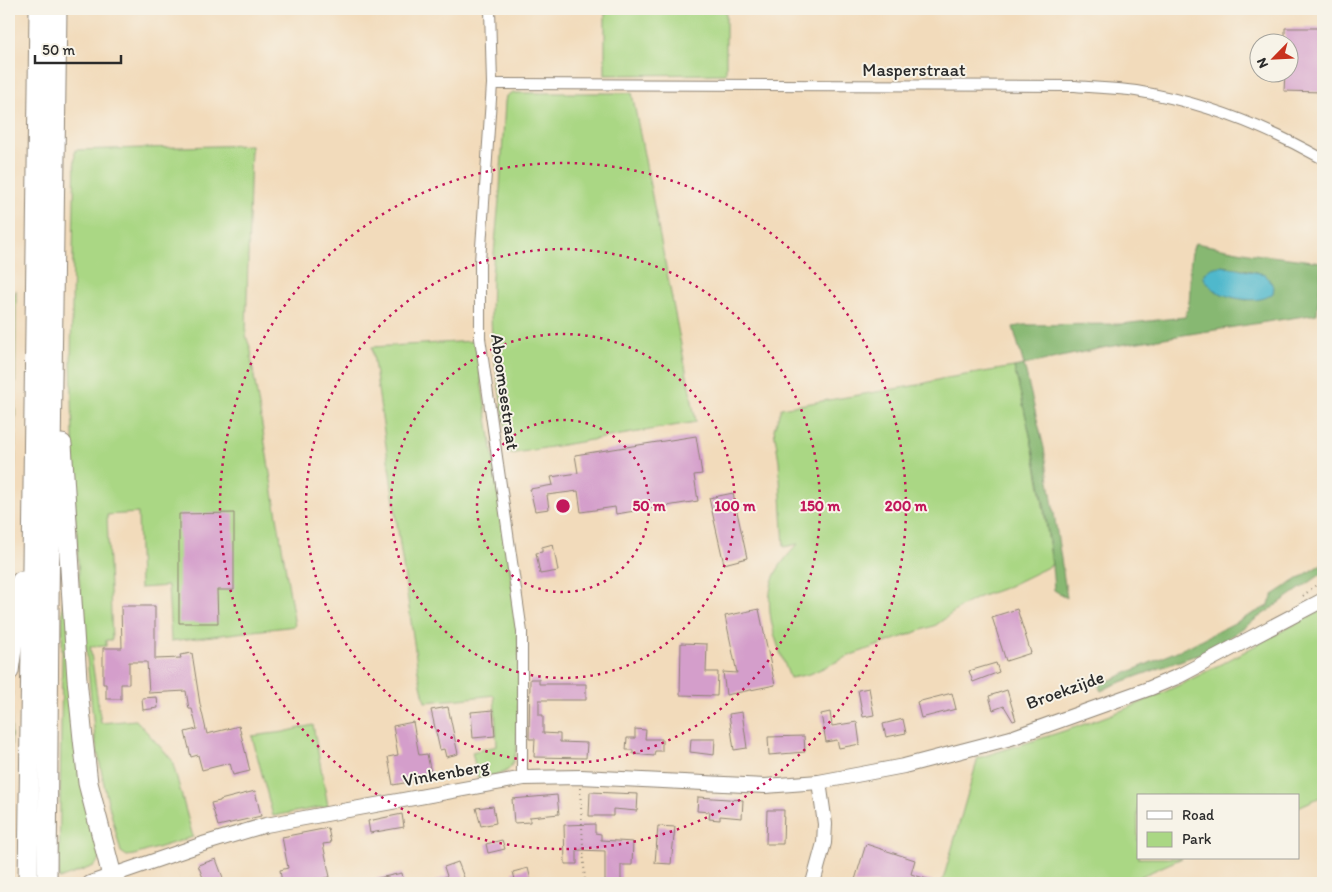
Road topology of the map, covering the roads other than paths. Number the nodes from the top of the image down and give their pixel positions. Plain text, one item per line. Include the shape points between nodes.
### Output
1 (38, 9) edge
2 (57, 9) edge
3 (490, 9) edge
4 (492, 84) junction
5 (1323, 159) edge
6 (53, 331) junction
7 (32, 508) junction
8 (1323, 600) edge
9 (9, 670) edge
10 (524, 778) junction
11 (819, 782) junction
12 (112, 880) edge
13 (83, 882) edge
14 (28, 883) edge
15 (47, 883) edge
16 (814, 883) edge

1 - 7 highway
2 - 6 highway
3 - 4 street, Aboomsestraat
4 - 5 street, Masperstraat via 1075,86 1134,91 1182,100 1235,117 1292,141
4 - 10 street, Aboomsestraat via 480,262 480,338 521,625
6 - 12 highway via 83,740 88,782
6 - 15 highway
7 - 9 highway
7 - 14 highway
8 - 11 street, Broekzijde via 1180,676 1080,715 945,756
10 - 11 street, Vinkenberg via 580,777 765,786
10 - 12 street, Vinkenberg via 266,825 203,844
11 - 16 street via 825,824
12 - 13 street, Vinkenberg

